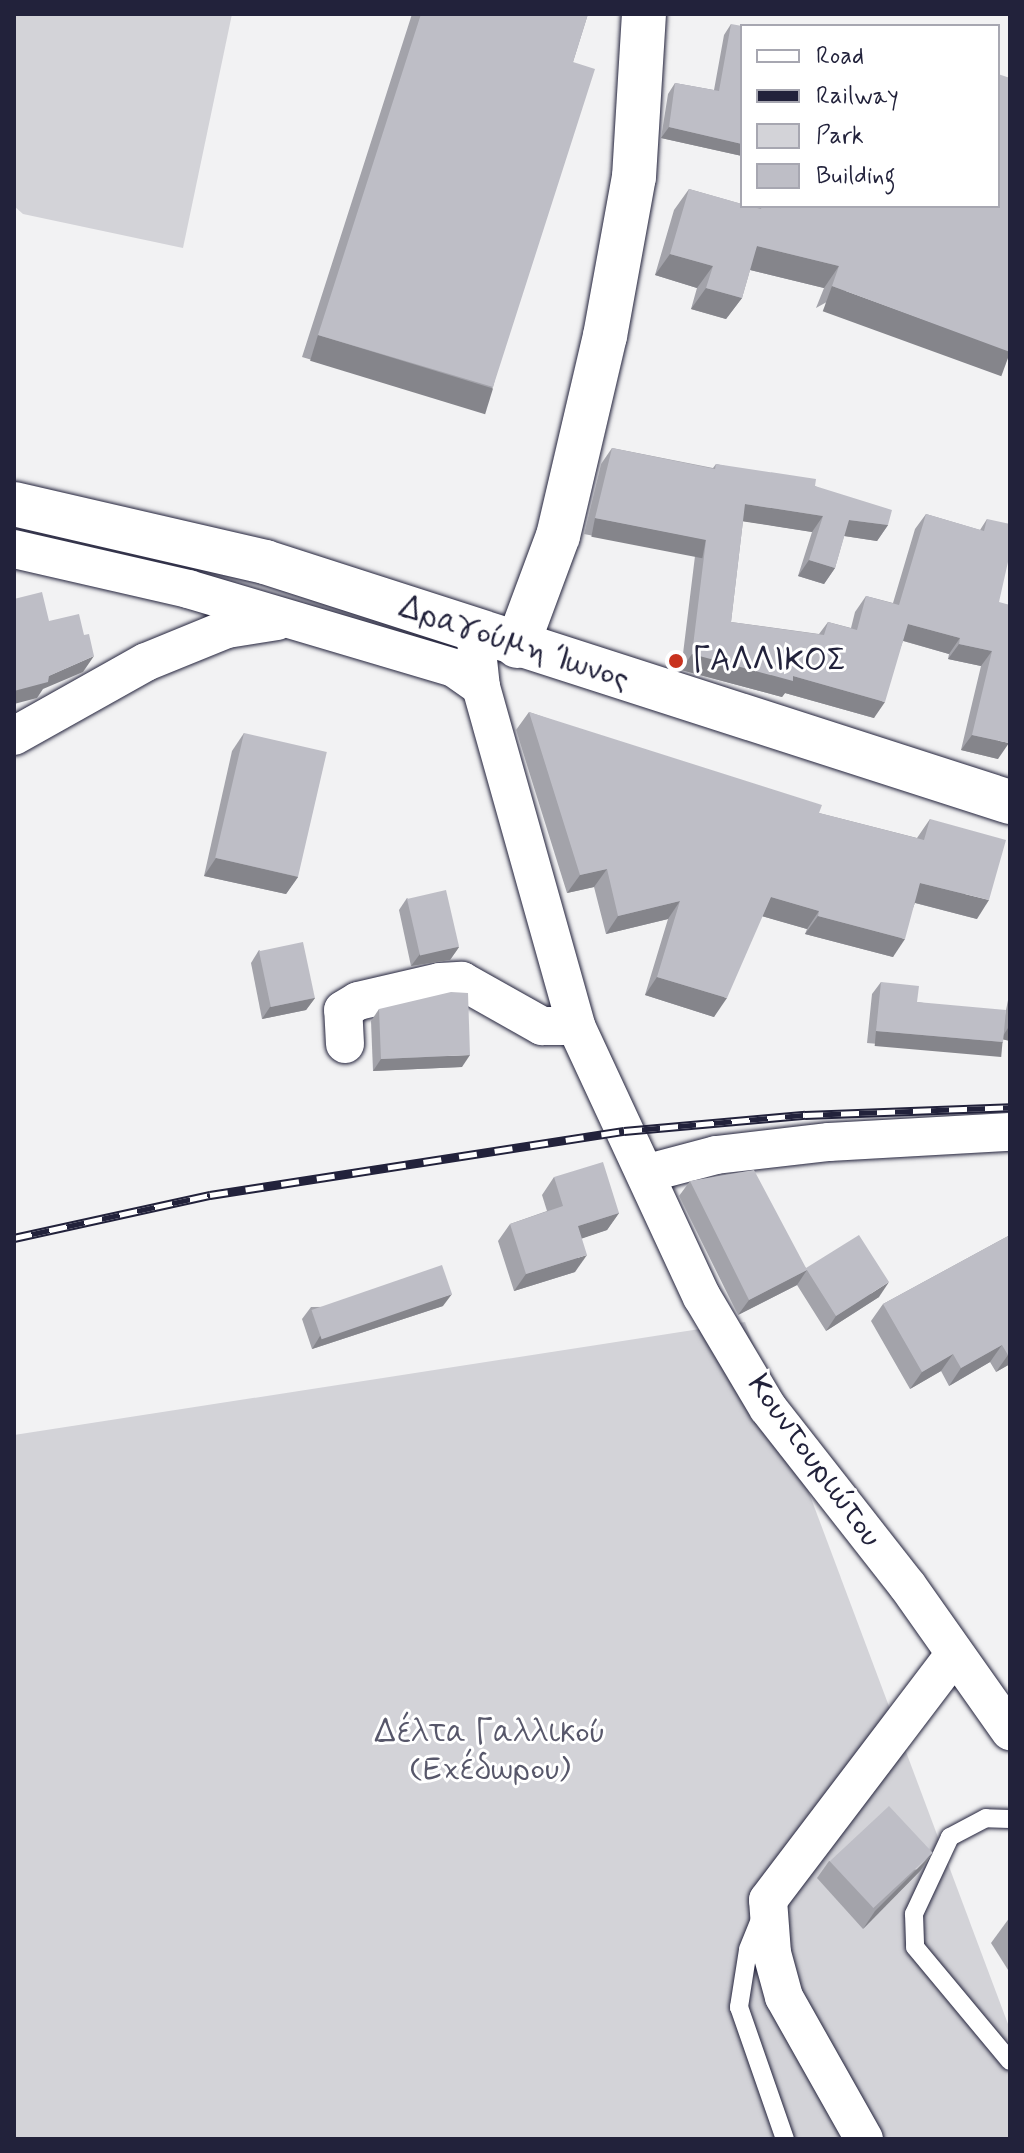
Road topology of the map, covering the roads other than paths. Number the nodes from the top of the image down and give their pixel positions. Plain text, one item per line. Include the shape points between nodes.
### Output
1 (644, 14) edge
2 (14, 504) edge
3 (14, 549) edge
4 (282, 620) junction
5 (475, 632) junction
6 (517, 646) junction
7 (481, 687) junction
8 (14, 736) edge
9 (1010, 802) edge
10 (576, 1026) junction
11 (345, 1044) dead end
12 (1010, 1132) edge
13 (648, 1173) junction
14 (953, 1656) junction
15 (1010, 1731) edge
16 (1010, 1819) edge
17 (768, 1900) junction
18 (1010, 2061) edge
19 (785, 2139) edge
20 (864, 2139) edge

1 - 6 main road via 634,177 605,336 558,536
2 - 5 main road, Δραγούμη Ίωνος via 265,562
3 - 4 street via 188,589
4 - 7 street via 454,668
4 - 8 street via 227,629 146,662
5 - 6 main road, Δραγούμη Ίωνος
5 - 7 street, Κουντουριώτου
6 - 9 main road, Δραγούμη Ίωνος
7 - 10 street, Κουντουριώτου
10 - 11 street via 542,1026 462,981 440,982 358,1001 343,1010
10 - 13 street, Κουντουριώτου
12 - 13 street via 716,1155
13 - 14 street, Κουντουριώτου via 702,1297 768,1408 907,1585
14 - 15 street, Κουντουριώτου
14 - 17 street
16 - 18 lane via 986,1818 950,1837 914,1914 915,1947
17 - 19 lane via 748,1950 739,2007
17 - 20 street via 772,1953 784,1997

